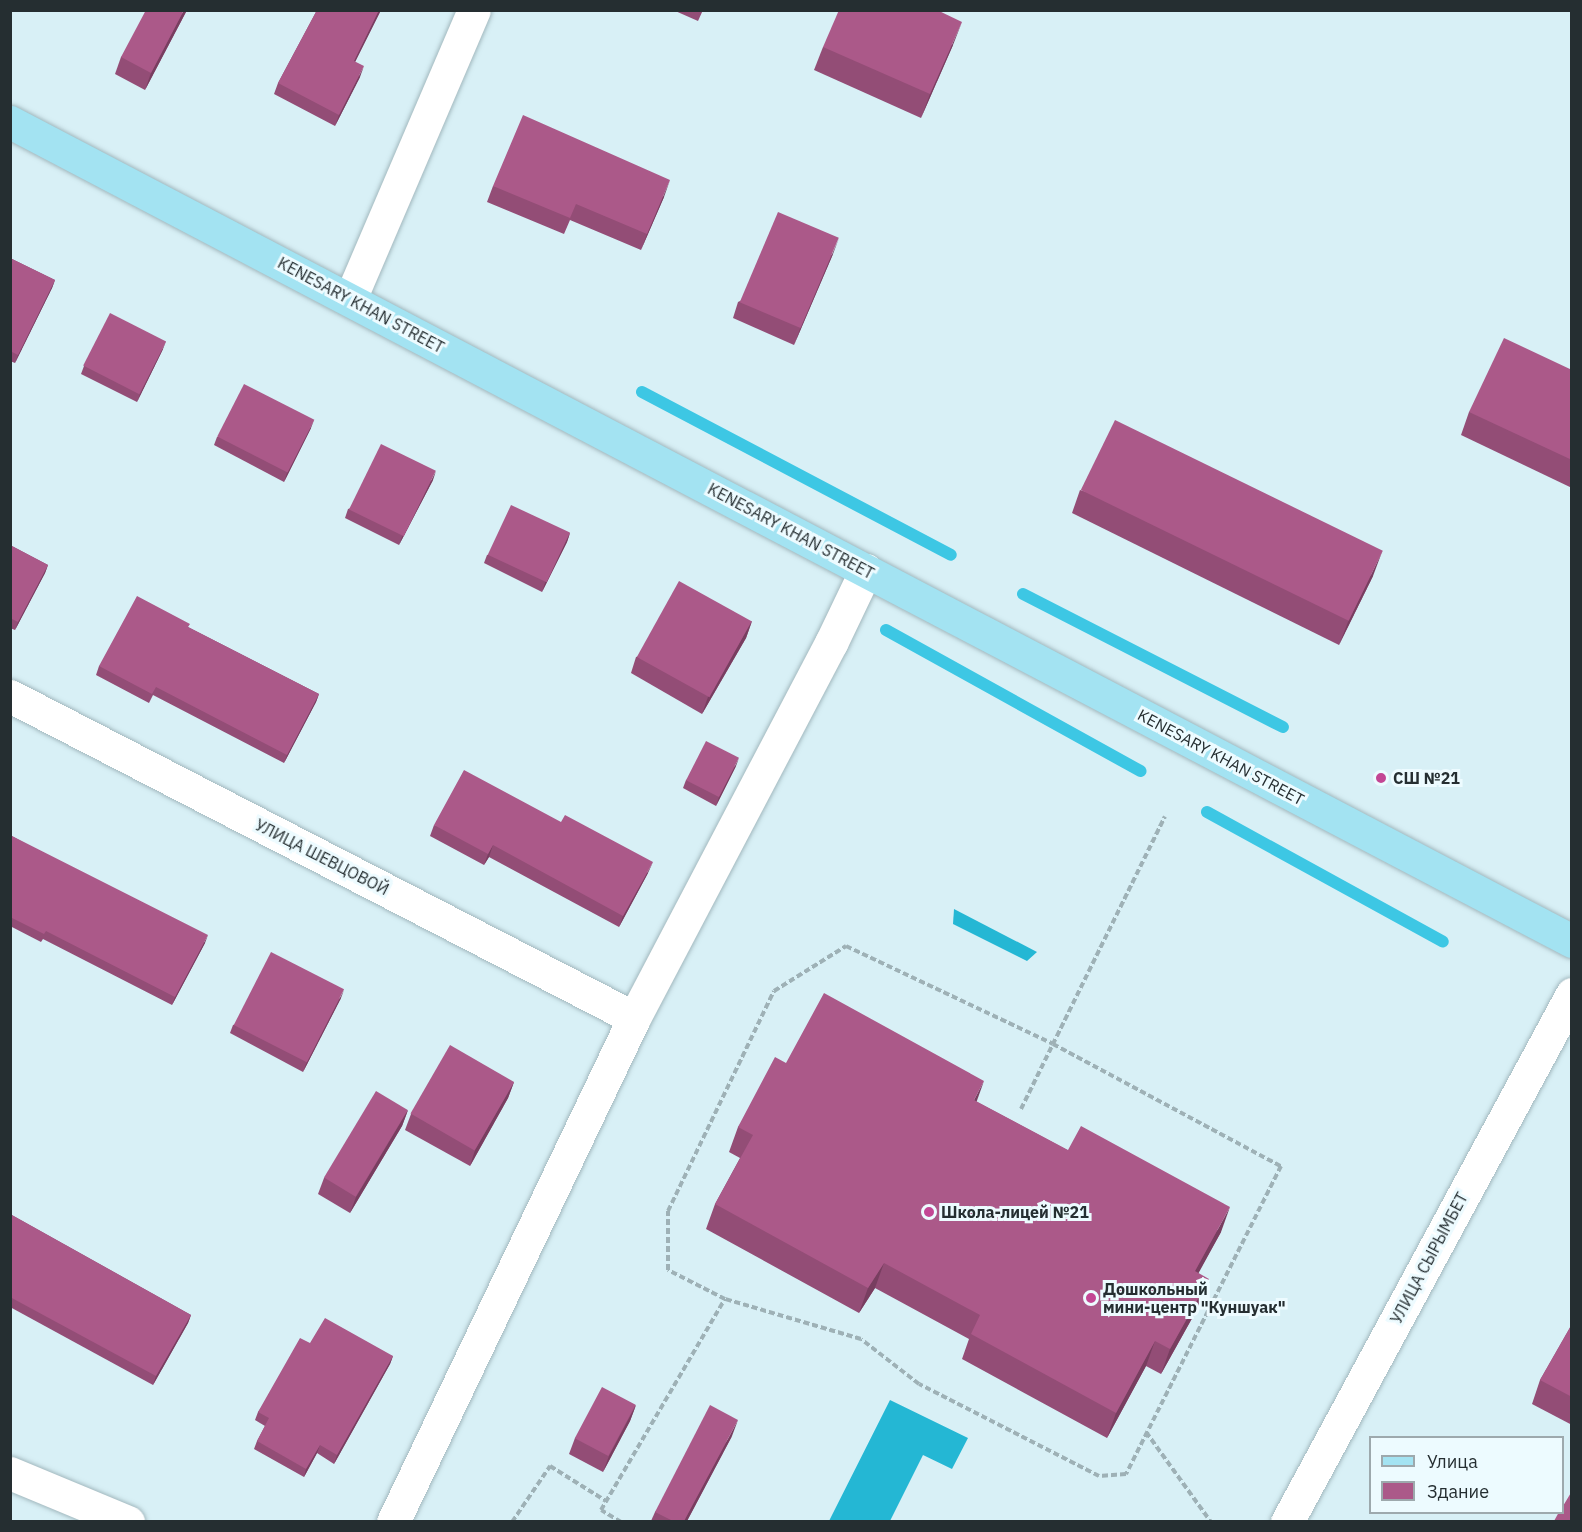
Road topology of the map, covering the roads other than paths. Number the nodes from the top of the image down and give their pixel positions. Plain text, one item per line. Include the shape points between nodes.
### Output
1 (474, 10) edge
2 (10, 122) edge
3 (350, 299) junction
4 (866, 570) junction
5 (10, 696) edge
6 (1572, 941) edge
7 (1572, 994) edge
8 (634, 1018) junction
9 (10, 1473) edge
10 (128, 1521) edge
11 (393, 1521) edge
12 (1287, 1521) edge

1 - 3 street
2 - 3 main road, KENESARY KHAN STREET
3 - 4 main road, KENESARY KHAN STREET
4 - 6 main road, KENESARY KHAN STREET
4 - 8 street
5 - 8 street, УЛИЦА ШЕВЦОВОЙ
7 - 12 street, УЛИЦА СЫРЫМБЕТ
8 - 11 street
9 - 10 street

